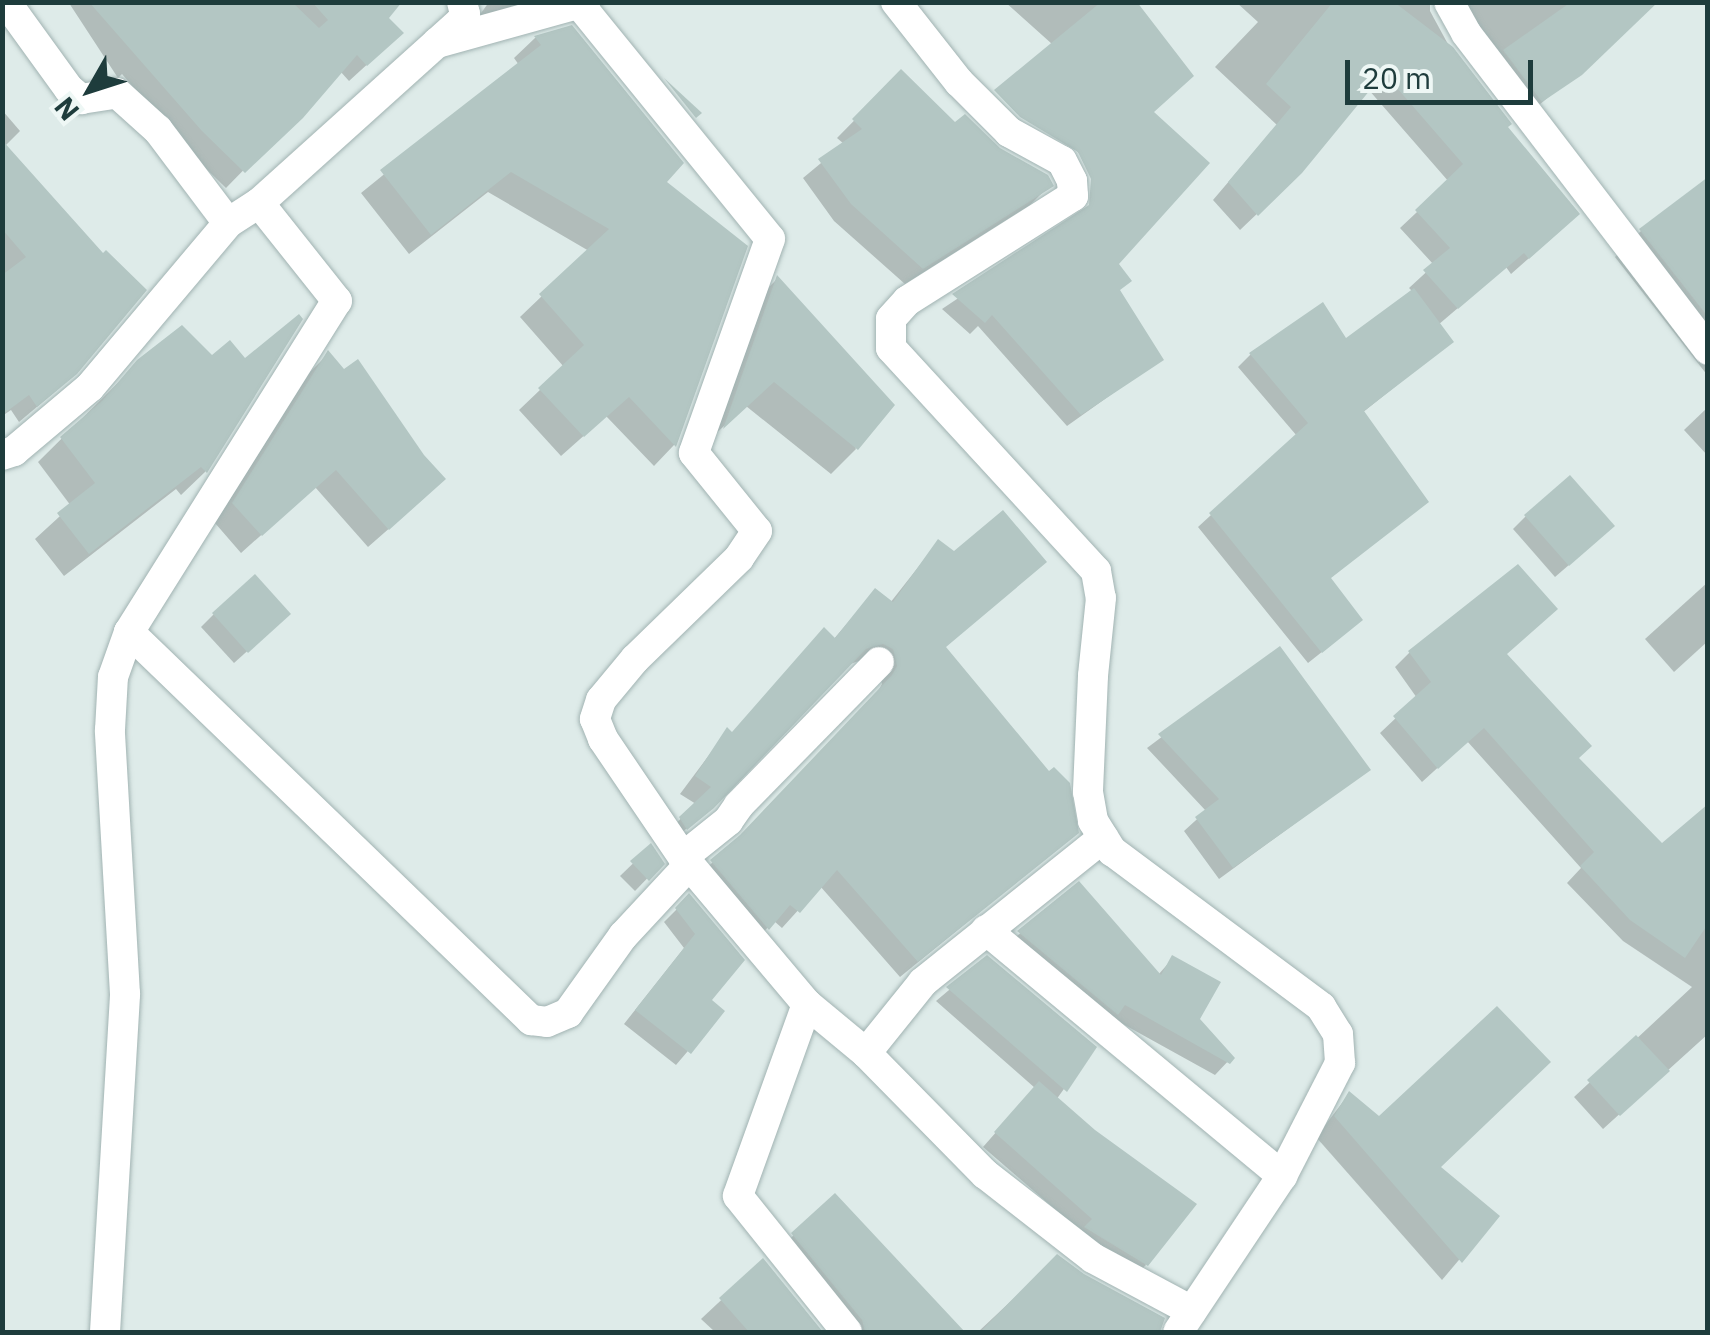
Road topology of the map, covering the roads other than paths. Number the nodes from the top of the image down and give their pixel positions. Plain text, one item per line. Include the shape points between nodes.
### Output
1 (6, 2) edge
2 (462, 2) edge
3 (896, 2) edge
4 (1449, 2) edge
5 (582, 4) edge
6 (437, 43) junction
7 (259, 203) junction
8 (228, 223) junction
9 (1708, 350) edge
10 (2, 455) edge
11 (129, 632) junction
12 (880, 662) dead end
13 (1103, 838) junction
14 (686, 861) junction
15 (986, 930) junction
16 (807, 1004) junction
17 (866, 1053) junction
18 (1282, 1176) junction
19 (1185, 1322) edge
20 (106, 1332) edge
21 (848, 1332) edge

1 - 8 street via 69,90 81,98 117,92 158,130
2 - 6 street via 461,21
3 - 13 street via 1009,132 1062,161 1072,181 1073,196 907,301 891,320 891,348 1096,571 1102,598 1088,792
4 - 9 street
5 - 6 street
5 - 14 street via 770,239 694,453 757,531 740,558 634,659 601,700 595,719
6 - 7 street
7 - 8 street
7 - 11 street via 336,301
8 - 10 street via 90,386
11 - 14 street via 531,1020 568,1013
11 - 20 street via 113,677 110,730 126,994
12 - 14 street
13 - 15 street
13 - 18 street via 1321,1007 1338,1034 1340,1063
14 - 16 street
15 - 17 street via 922,982
15 - 18 street
16 - 17 street
16 - 21 street via 738,1196
17 - 19 street via 985,1174
18 - 19 street

